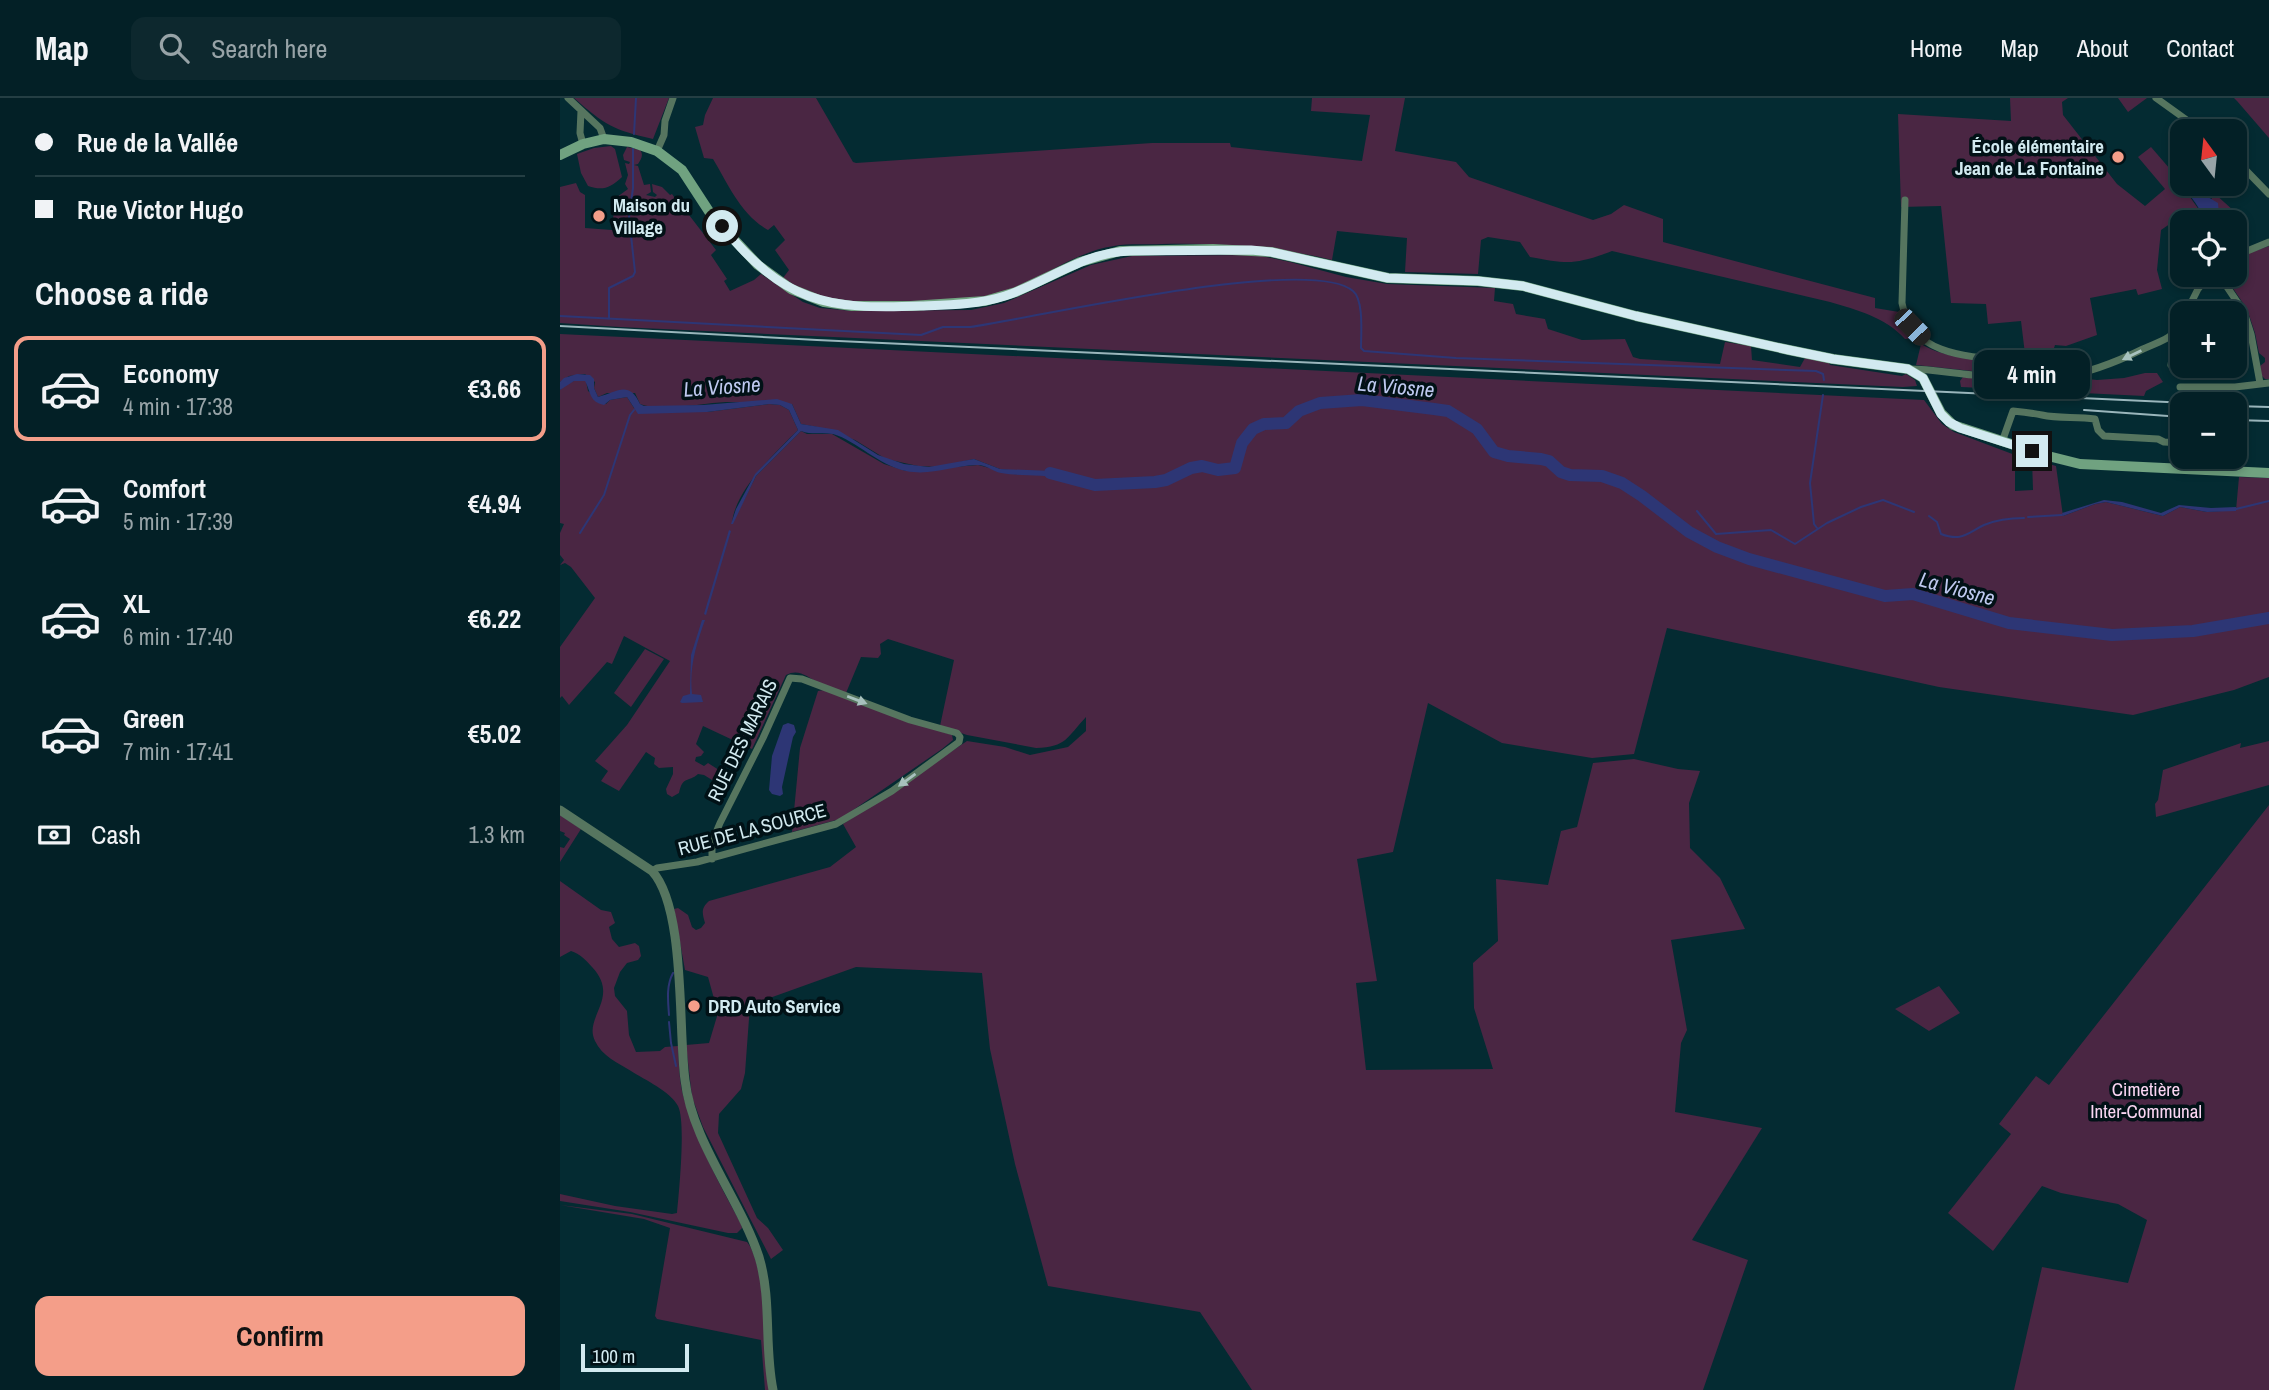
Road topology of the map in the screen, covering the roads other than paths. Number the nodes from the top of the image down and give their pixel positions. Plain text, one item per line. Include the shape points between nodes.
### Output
1 (568, 98) edge
2 (673, 98) edge
3 (2156, 98) edge
4 (581, 111) junction
5 (2185, 119) edge
6 (604, 139) junction
7 (583, 144) junction
8 (661, 154) junction
9 (560, 155) edge
10 (2247, 171) edge
11 (2269, 194) edge
12 (1905, 200) dead end
13 (2269, 242) edge
14 (2247, 251) edge
15 (2227, 287) edge
16 (2170, 335) edge
17 (1908, 369) junction
18 (1940, 372) junction
19 (2074, 376) junction
20 (2260, 383) junction
21 (2269, 383) edge
22 (1928, 386) junction
23 (2180, 387) dead end
24 (2003, 442) junction
25 (2170, 442) edge
26 (2206, 471) joint
27 (2269, 473) edge
28 (961, 739) joint
29 (560, 810) edge
30 (712, 859) junction
31 (652, 871) junction
32 (773, 1390) edge

1 - 4 street
2 - 8 street via 664,121
3 - 5 street
4 - 6 street via 600,128
4 - 7 street
6 - 7 main road
6 - 8 main road via 631,142
7 - 9 main road
8 - 17 main road via 689,182 738,246 764,270 801,294 824,302 911,306 985,301 1080,262 1120,251 1251,250 1388,278 1523,286 1789,350
10 - 11 street
12 - 19 street via 1902,303 1904,316 1925,341 1942,351 2037,362
13 - 14 street
15 - 20 street via 2244,312
16 -> 19 street via 2120,361
17 - 18 street
17 - 22 main road via 1921,375
18 - 19 street via 2033,380
18 - 22 street via 1931,375
20 - 21 street
20 - 23 street
22 - 24 main road via 1949,422
24 - 25 street via 2013,411 2095,419 2104,436
24 - 26 main road via 2080,464
26 - 27 main road
28 -> 30 street, RUE DE LA SOURCE via 903,784 843,821
30 -> 28 street, RUE DES MARAIS via 712,842 720,823 793,677 957,733
29 - 31 street
30 - 31 street, RUE DE LA SOURCE
31 - 32 street via 672,921 684,1077 694,1117 756,1248 765,1283

